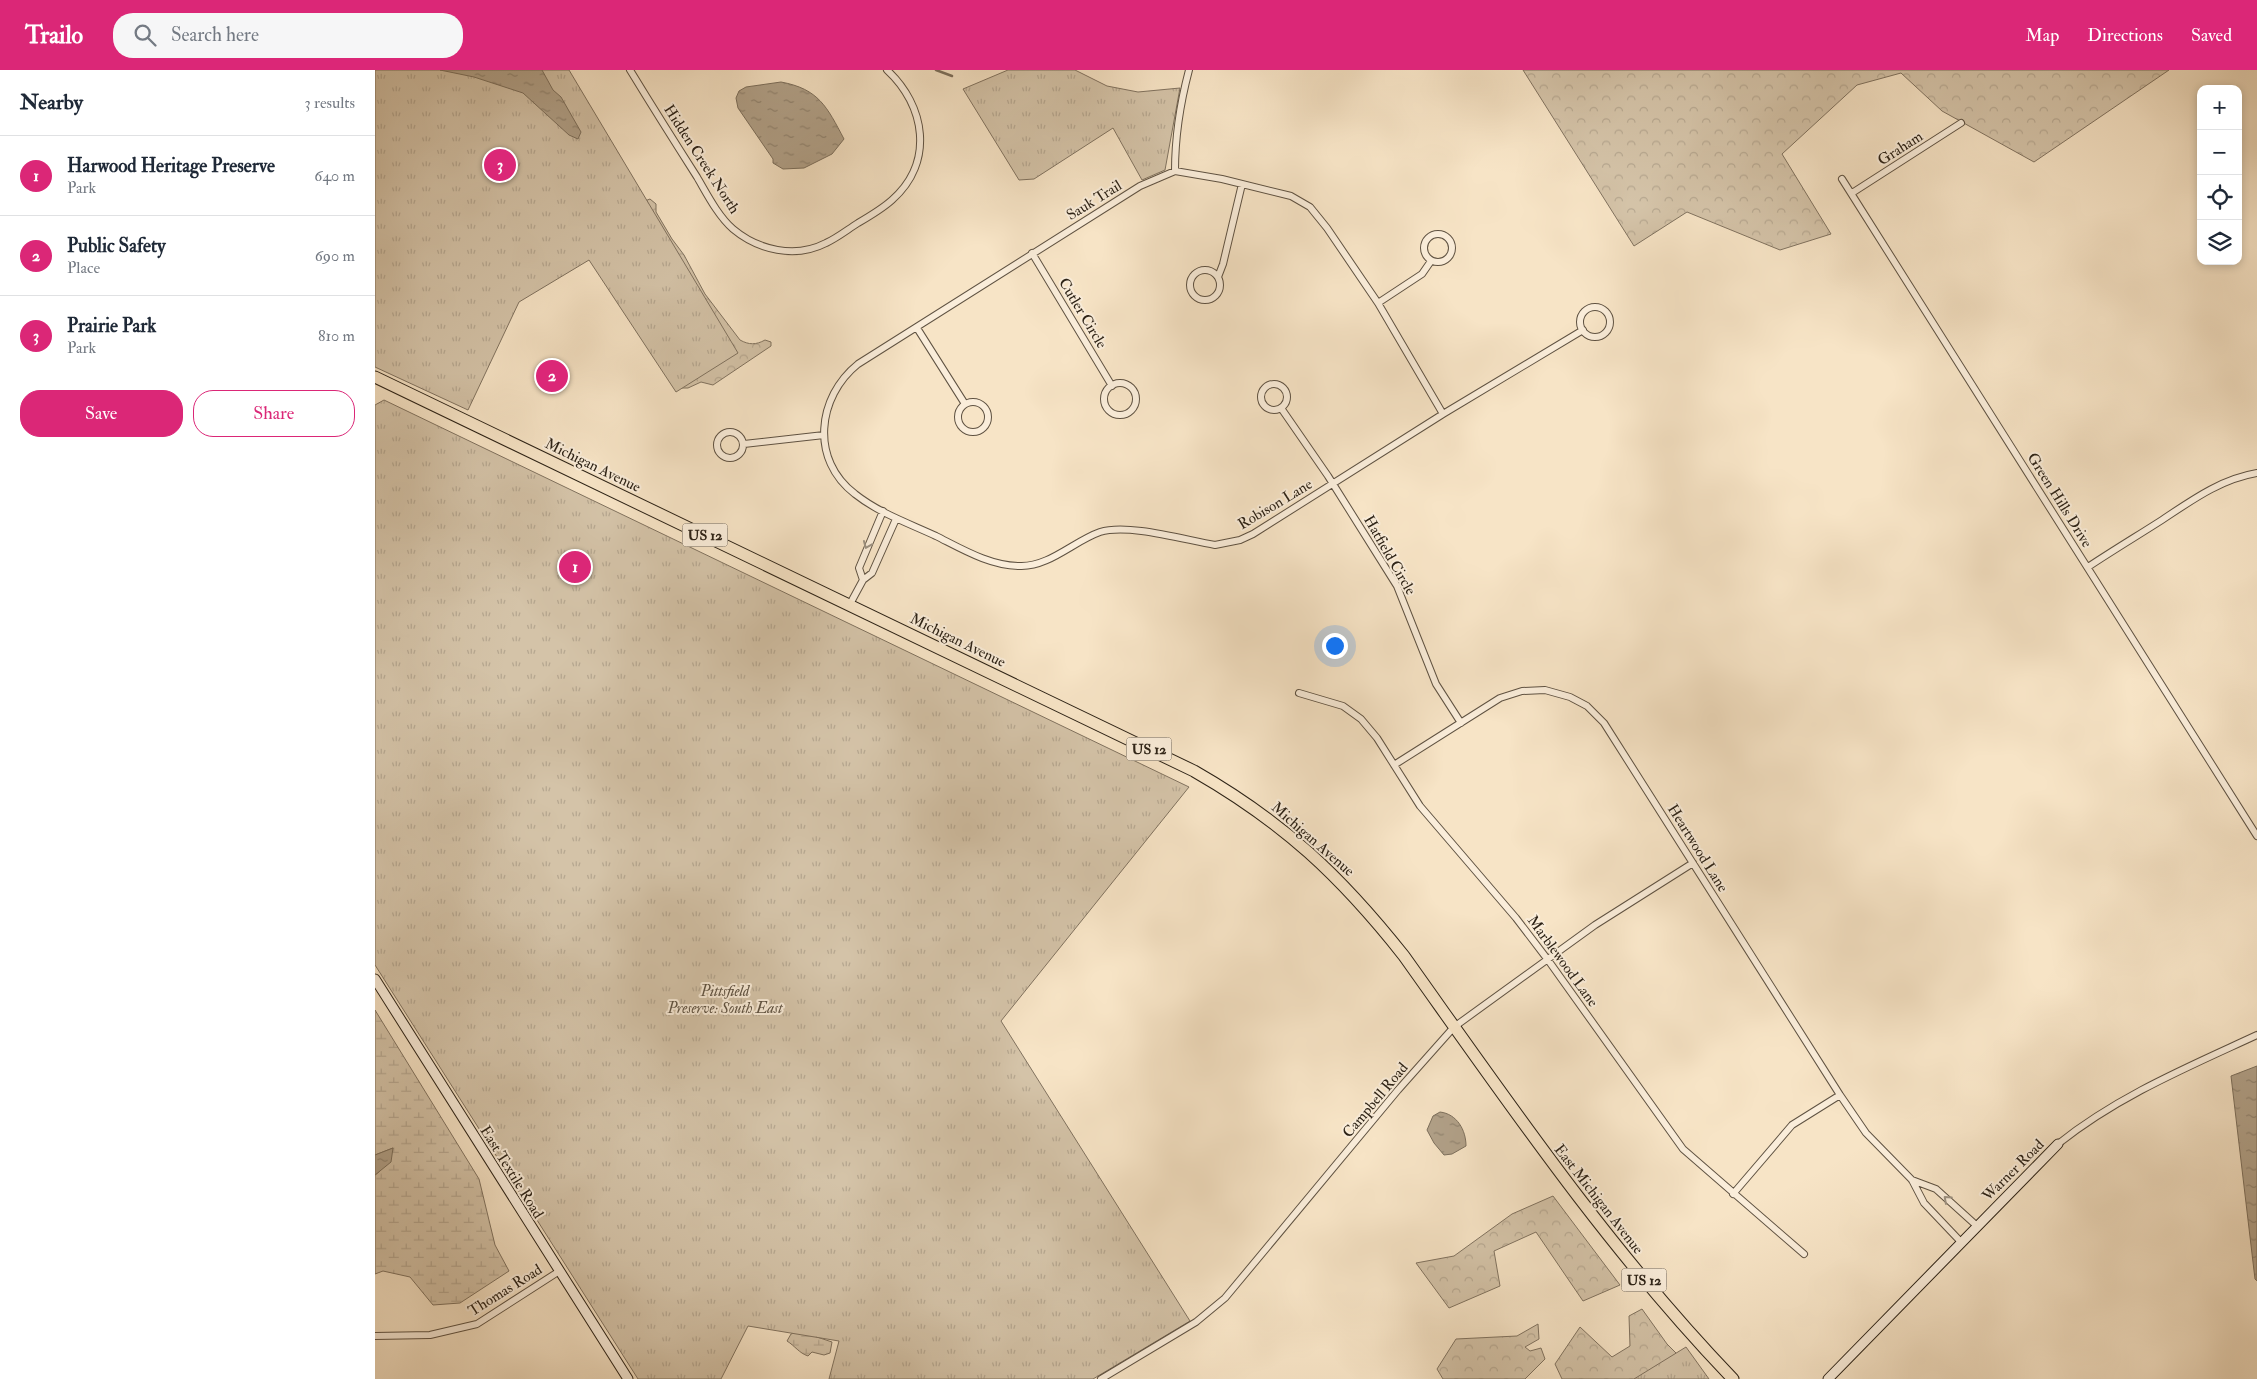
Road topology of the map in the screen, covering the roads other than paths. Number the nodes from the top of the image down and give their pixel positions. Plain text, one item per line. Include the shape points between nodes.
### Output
1 (630, 70) edge
2 (887, 70) edge
3 (1189, 70) edge
4 (1961, 123) dead end
5 (1175, 171) junction
6 (1842, 179) dead end
7 (1242, 184) junction
8 (1852, 193) junction
9 (1032, 253) junction
10 (1431, 261) junction
11 (1218, 278) junction
12 (1378, 303) junction
13 (917, 328) junction
14 (1583, 330) junction
15 (375, 377) edge
16 (1112, 386) junction
17 (965, 404) junction
18 (1281, 408) junction
19 (1443, 414) junction
20 (824, 436) junction
21 (744, 444) junction
22 (2257, 474) edge
23 (1333, 484) junction
24 (883, 511) junction
25 (896, 519) junction
26 (2088, 567) junction
27 (863, 580) junction
28 (850, 604) junction
29 (1299, 692) dead end
30 (1461, 723) junction
31 (1394, 765) junction
32 (2257, 836) edge
33 (1693, 863) junction
34 (1548, 960) junction
35 (375, 979) edge
36 (1454, 1027) junction
37 (2257, 1035) edge
38 (1840, 1095) junction
39 (2058, 1144) joint
40 (1912, 1180) junction
41 (1733, 1194) junction
42 (1977, 1226) junction
43 (1961, 1242) junction
44 (1804, 1254) dead end
45 (558, 1272) junction
46 (375, 1336) edge
47 (628, 1379) edge
48 (1101, 1379) edge
49 (1733, 1379) edge
50 (1827, 1379) edge

1 - 2 street, Hidden Creek North via 732,229 755,244 797,251 824,244 875,213 893,199 909,179 918,159 920,140 916,111 908,93
3 - 5 street via 1175,142
4 - 8 street, Graham
5 - 7 street
5 - 9 street, Sauk Trail via 1139,186
6 - 8 street, Green Hills Drive
7 - 11 street
7 - 12 street via 1291,196 1310,207
8 - 26 street, Green Hills Drive
9 - 13 street, Sauk Trail
9 - 16 street, Cutler Circle
10 - 10 street via 1443,262 1450,255 1450,241 1443,235 1430,236 1424,243 1424,252
10 - 12 street via 1422,274
11 - 11 street via 1210,271 1199,271 1192,277 1191,291 1201,300 1211,300 1220,288
12 - 19 street
13 - 17 street
13 - 20 street, Sauk Trail via 845,375 828,405
14 - 14 street via 1581,316 1588,309 1603,309 1609,317 1610,327 1604,335 1595,337
14 - 19 street, Robison Lane
15 - 28 highway, Michigan Avenue / US 12
16 - 16 street via 1105,394 1105,405 1111,413 1126,414 1133,408 1135,394 1123,384
17 - 17 street via 958,417 961,426 970,431 980,430 988,418 986,409 974,402
18 - 18 street, Hatfield Circle via 1287,400 1286,390 1278,384 1268,385 1262,393 1263,403 1271,409
18 - 23 street, Hatfield Circle
19 - 23 street, Robison Lane
20 - 21 street
20 - 24 street, Sauk Trail via 827,452 842,482
21 - 21 street via 733,432 721,436 717,444 719,452 730,458 738,455
22 - 26 street via 2223,483 2197,497
23 - 25 street, Robison Lane via 1253,534 1228,544 1215,545 1124,529 1101,532 1036,564 1021,566 990,561
23 - 30 street, Hatfield Circle via 1397,586 1436,684
24 - 25 street, Sauk Trail
24 -> 27 street via 859,568
25 - 27 street via 872,573
26 - 32 street, Green Hills Drive
27 - 28 street
28 - 36 highway, Michigan Avenue / US 12 via 1194,771 1251,806 1312,854 1353,894 1404,956
29 - 31 street, Marblewood Lane via 1343,706 1361,719
30 - 31 street, Heartwood Lane
30 - 33 street, Heartwood Lane via 1501,698 1521,691 1545,690 1587,706 1604,723
31 - 34 street, Marblewood Lane via 1441,833 1516,918
33 - 34 street, Campbell Road via 1595,925
33 - 38 street, Heartwood Lane
34 - 36 street, Campbell Road
34 - 41 street, Marblewood Lane via 1683,1149
35 - 45 main road, East Textile Road
36 - 48 street, Campbell Road via 1225,1298 1196,1322
36 - 49 highway, East Michigan Avenue / US 12 via 1591,1215 1662,1301
37 - 39 street, Warner Road via 2127,1098
38 - 40 street, Heartwood Lane via 1866,1133
38 - 41 street via 1792,1125
39 - 42 main road, Warner Road
42 -> 40 street, Heartwood Lane via 1936,1189
40 - 43 street, Heartwood Lane via 1924,1203
41 - 44 street, Marblewood Lane
42 - 43 main road, Warner Road
43 - 50 main road, Warner Road
45 - 46 street, Thomas Road via 477,1324 431,1335
45 - 47 main road, East Textile Road

